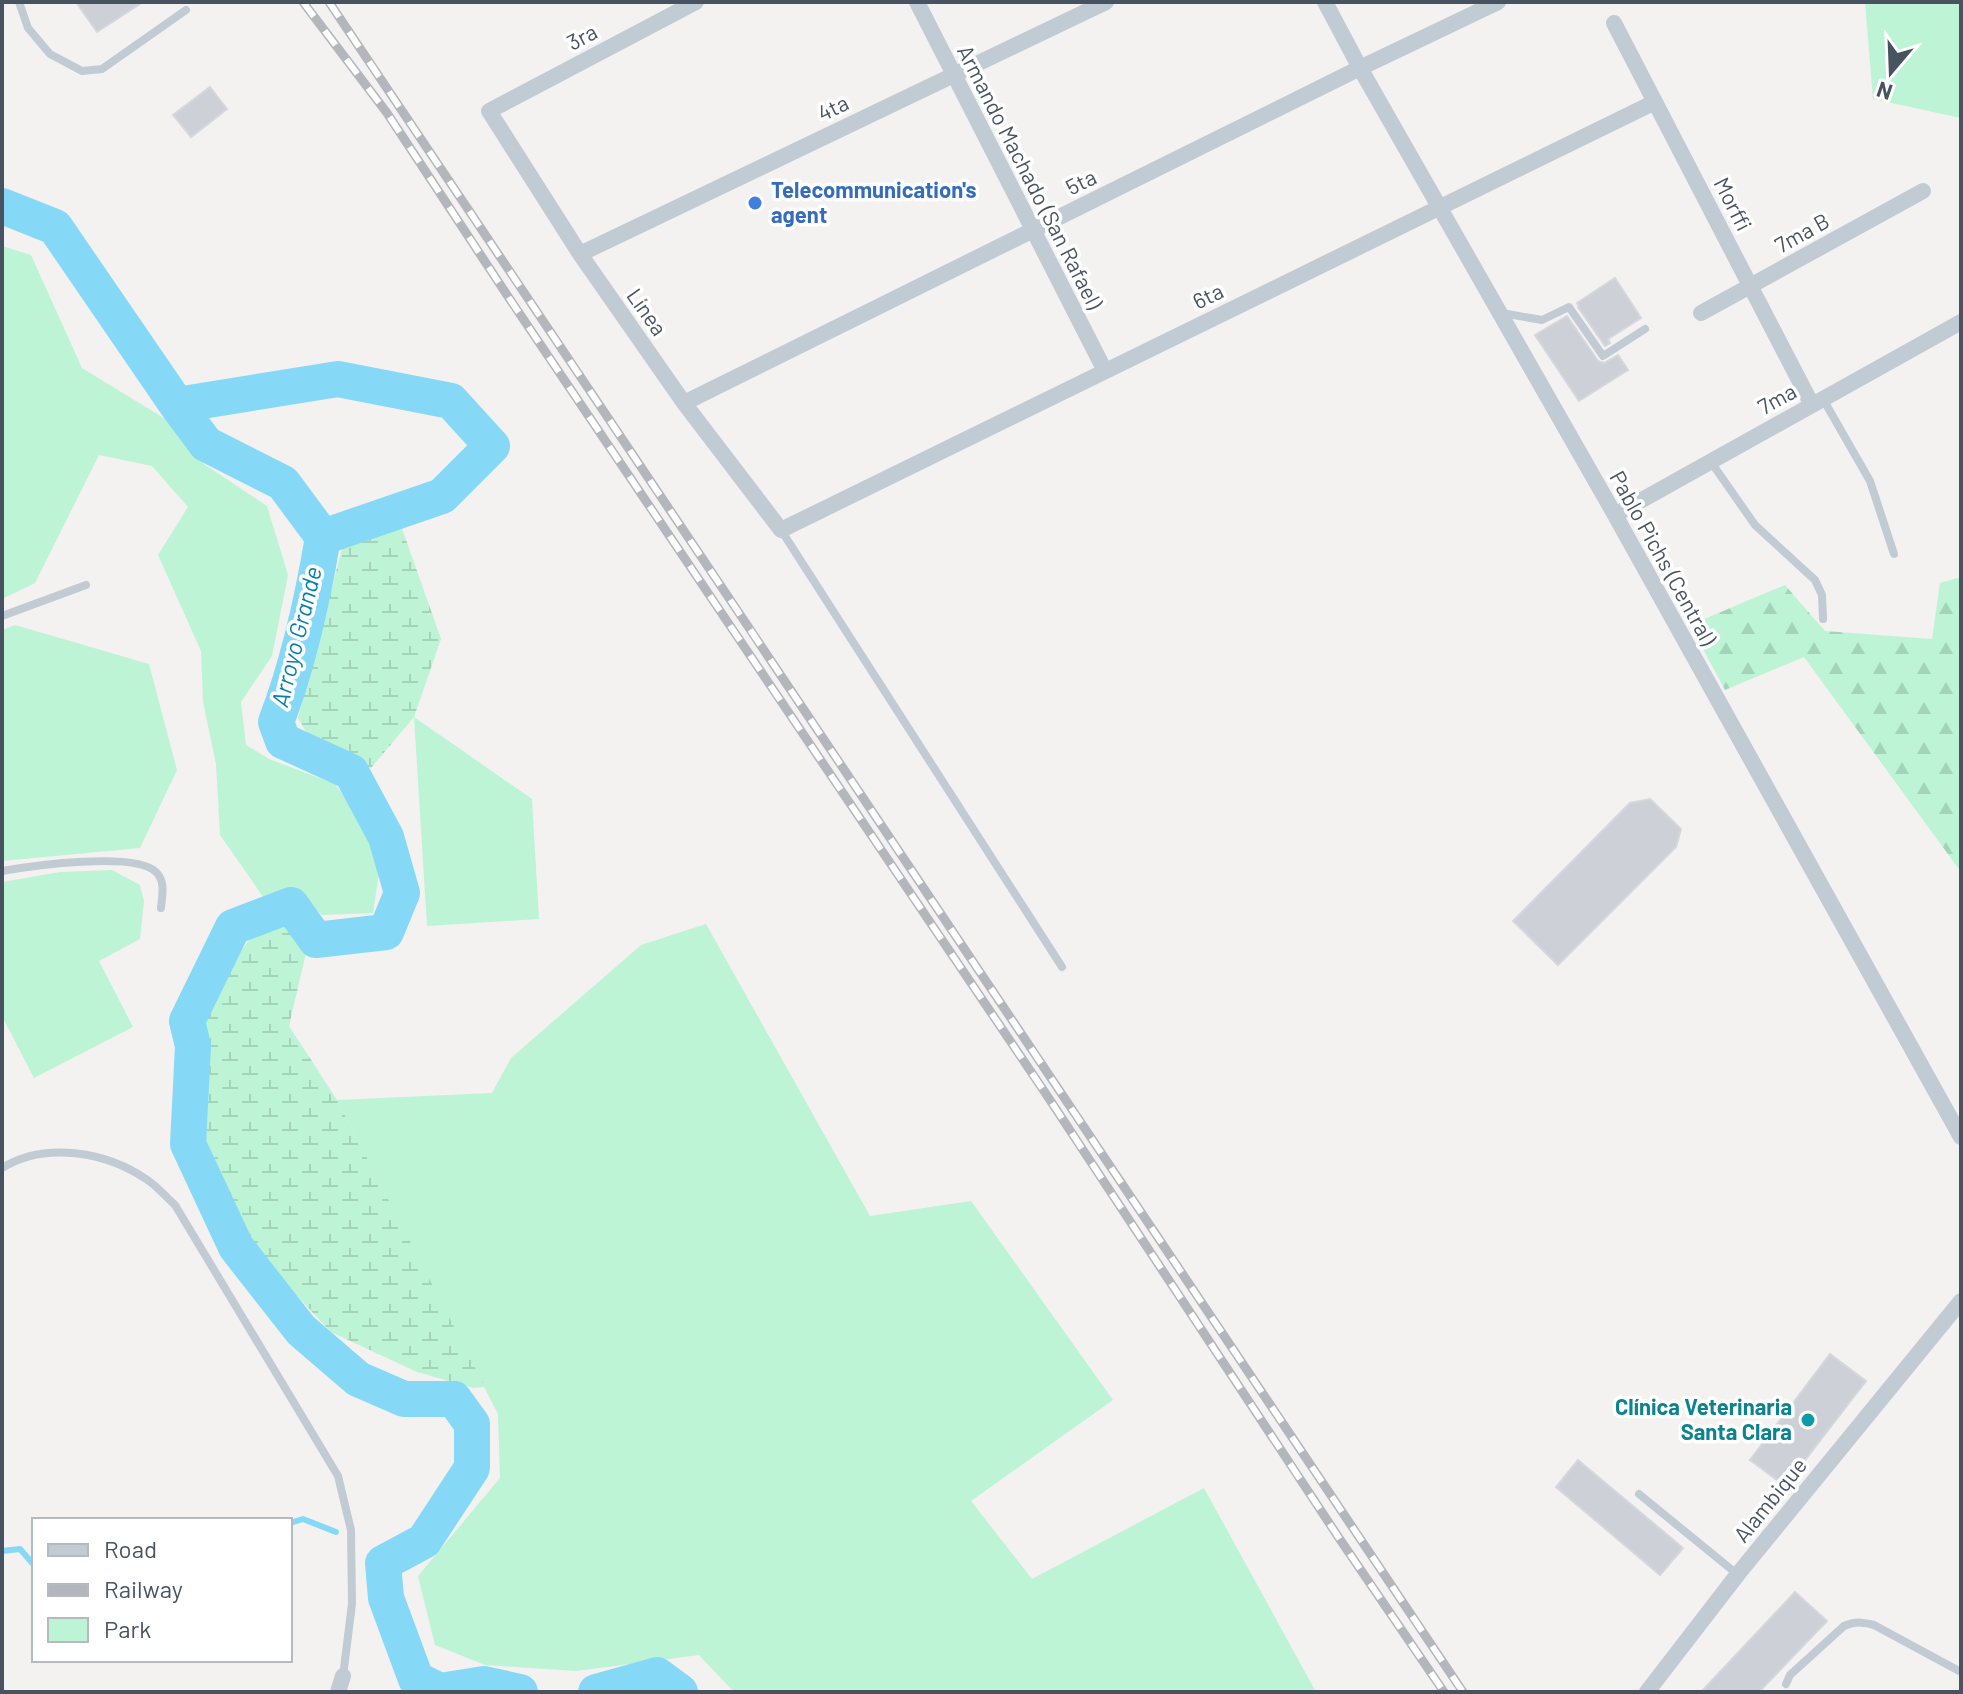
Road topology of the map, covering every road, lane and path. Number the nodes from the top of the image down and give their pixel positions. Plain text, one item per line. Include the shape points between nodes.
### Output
1 (19, 2) edge
2 (696, 2) edge
3 (917, 2) edge
4 (1106, 2) edge
5 (1325, 2) edge
6 (1498, 2) edge
7 (186, 10) dead end
8 (1614, 23) dead end
9 (1360, 68) junction
10 (953, 75) junction
11 (1655, 102) junction
12 (489, 111) joint
13 (1923, 191) dead end
14 (1441, 207) junction
15 (1034, 230) junction
16 (580, 254) junction
17 (1750, 286) junction
18 (1498, 312) junction
19 (1701, 313) dead end
20 (1961, 322) edge
21 (1645, 329) dead end
22 (1105, 371) junction
23 (1818, 402) junction
24 (684, 403) junction
25 (1711, 462) junction
26 (1615, 515) junction
27 (781, 530) junction
28 (1894, 554) dead end
29 (86, 585) dead end
30 (2, 616) edge
31 (1823, 619) dead end
32 (2, 871) edge
33 (161, 908) dead end
34 (1062, 967) dead end
35 (1961, 1137) edge
36 (2, 1168) edge
37 (1961, 1301) edge
38 (1639, 1494) dead end
39 (1738, 1574) junction
40 (1961, 1672) edge
41 (340, 1684) edge
42 (1786, 1684) dead end
43 (1647, 1692) edge

1 - 7 lane via 28,28 50,54 82,71 102,69
2 - 12 street, 3ra
3 - 10 street, Armando Machado (San Rafael)
4 - 10 street, 4ta
5 - 9 street, Pablo Pichs (Central)
6 - 9 street, 5ta
8 - 11 street, Morffi
9 - 14 street, Pablo Pichs (Central)
9 - 15 street, 5ta
10 - 15 street, Armando Machado (San Rafael)
10 - 16 street, 4ta
11 - 14 street, 6ta
11 - 17 street, Morffi
12 - 16 street, Línea
13 - 17 street, 7ma B
14 - 18 street, Pablo Pichs (Central)
14 - 22 street, 6ta
15 - 22 street, Armando Machado (San Rafael)
15 - 24 street, 5ta
16 - 24 street, Línea
17 - 19 street, 7ma B
17 - 23 street, Morffi
18 - 21 lane via 1542,320 1569,307 1603,356
18 - 26 street, Pablo Pichs (Central)
20 - 23 street, 7ma
22 - 27 street, 6ta
23 - 25 street, 7ma
23 - 28 lane via 1870,481
24 - 27 street, Línea
25 - 26 street, 7ma
25 - 31 lane via 1755,525 1815,580
26 - 35 street, Pablo Pichs (Central)
27 - 34 lane
29 - 30 lane
32 - 33 lane via 98,861 145,865 163,883
36 - 41 lane via 39,1153 108,1160 147,1179 175,1205 338,1476 351,1530 352,1604
37 - 39 street, Alambique
38 - 39 lane
39 - 43 street, Alambique
40 - 42 lane via 1862,1621 1844,1626

